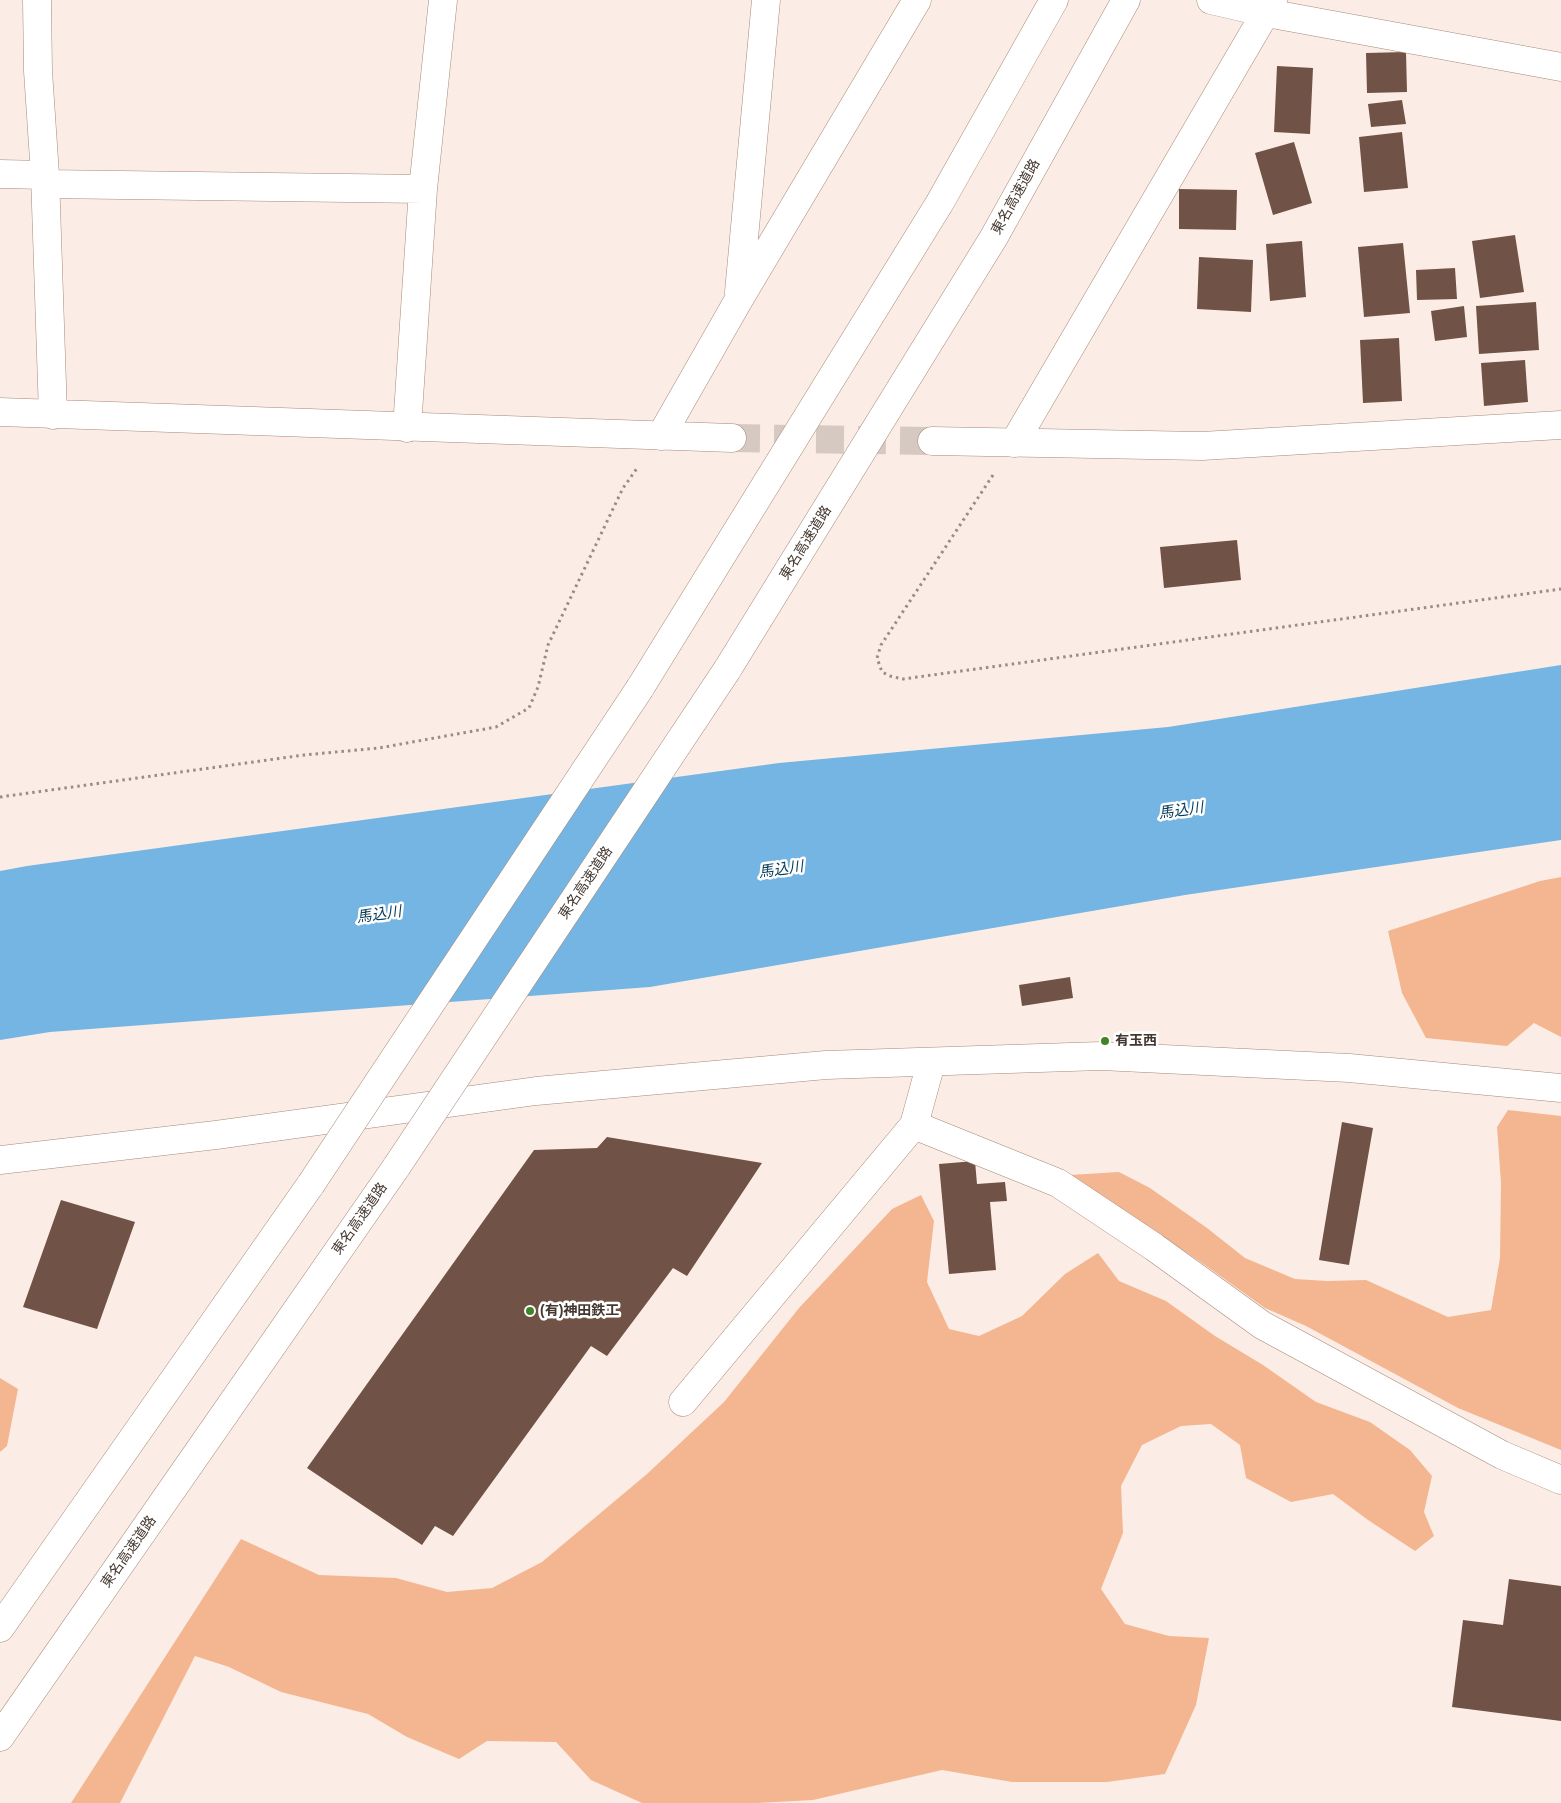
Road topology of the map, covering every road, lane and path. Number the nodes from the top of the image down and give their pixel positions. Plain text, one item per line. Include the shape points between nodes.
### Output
1 (37, 0) edge
2 (442, 0) edge
3 (766, 0) edge
4 (917, 0) edge
5 (1054, 0) edge
6 (1126, 0) edge
7 (1212, 0) edge
8 (1270, 6) edge
9 (1561, 67) edge
10 (0, 174) edge
11 (45, 179) junction
12 (423, 189) junction
13 (738, 301) junction
14 (0, 412) edge
15 (53, 415) junction
16 (1561, 424) edge
17 (407, 428) junction
18 (661, 436) junction
19 (732, 438) tunnel mouth
20 (932, 441) tunnel mouth
21 (1014, 443) junction
22 (1561, 589) edge
23 (0, 797) edge
24 (931, 1062) junction
25 (1561, 1088) edge
26 (914, 1125) junction
27 (0, 1160) edge
28 (684, 1402) dead end
29 (1561, 1480) edge
30 (0, 1628) edge
31 (0, 1737) edge

1 - 11 main road
2 - 12 main road
3 - 13 main road
4 - 13 main road
5 - 30 main road, bridge via 939,204 640,688 311,1184
6 - 31 main road, 東名高速道路, bridge via 994,237 727,670 397,1166
7 - 8 main road
8 - 9 main road
8 - 21 main road
10 - 11 main road
11 - 12 main road
11 - 15 main road
12 - 17 main road
13 - 18 main road
14 - 15 main road
15 - 17 main road
16 - 21 main road via 1202,446
17 - 18 main road
18 - 19 main road
18 - 23 path via 623,488 548,645 538,687 529,708 496,727 379,748
20 - 21 main road
21 - 22 path via 881,646 877,658 882,672 903,679
24 - 25 main road via 1101,1056 1349,1068
24 - 26 main road
24 - 27 main road via 826,1065 536,1091 216,1135
26 - 28 main road
26 - 29 main road via 1058,1183 1262,1325 1502,1455

